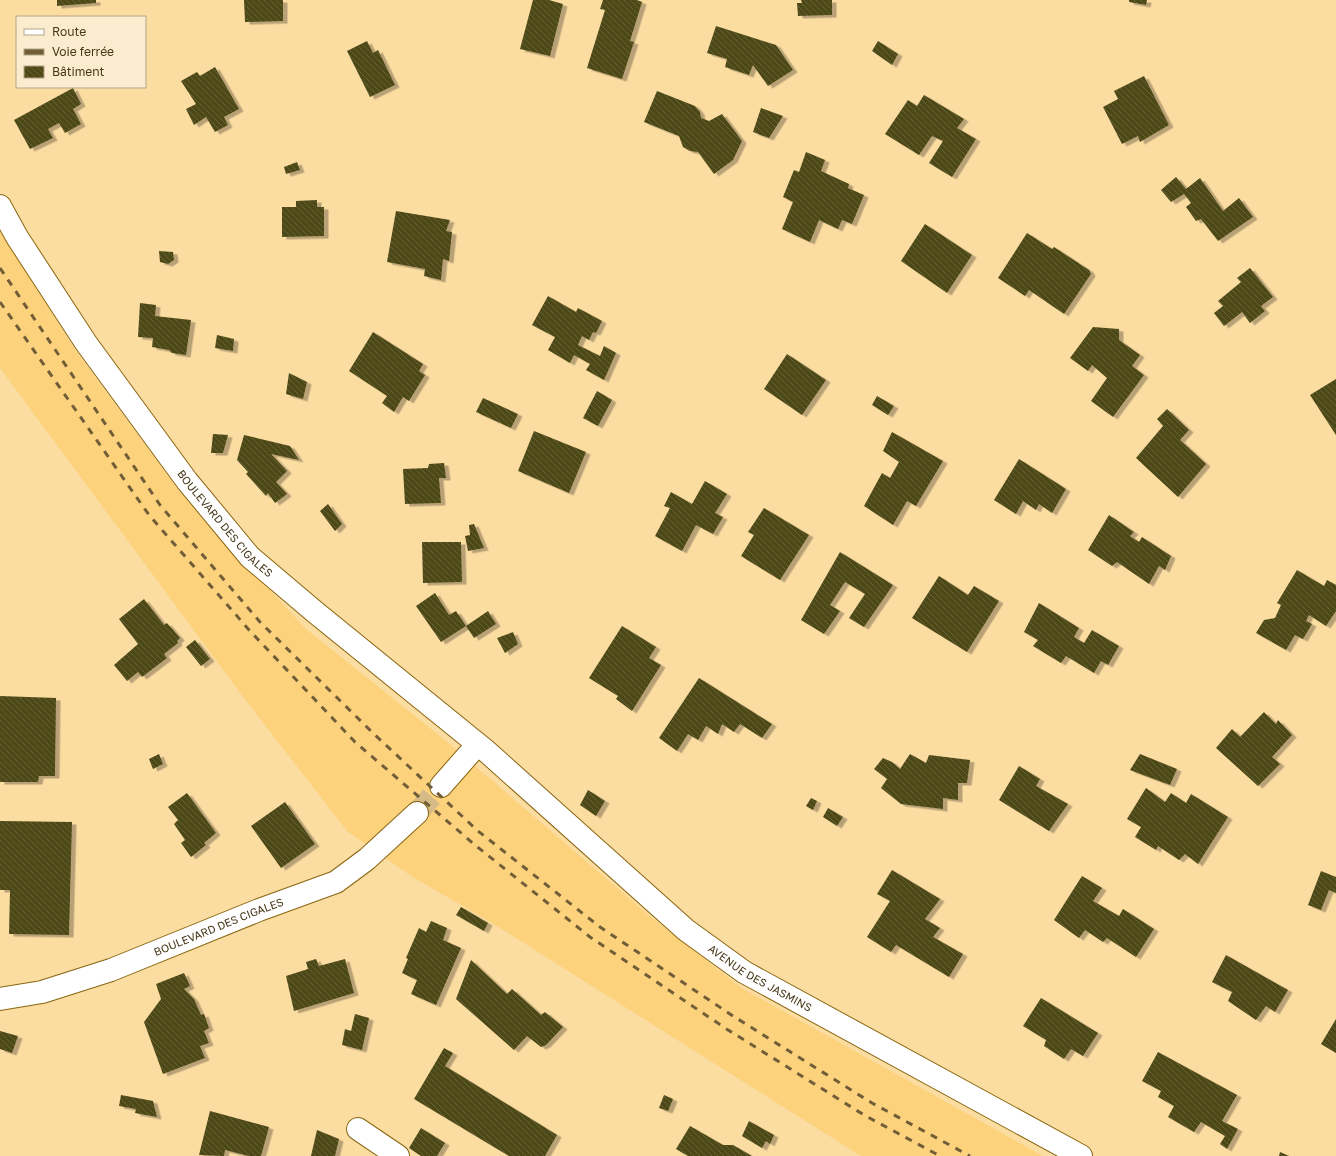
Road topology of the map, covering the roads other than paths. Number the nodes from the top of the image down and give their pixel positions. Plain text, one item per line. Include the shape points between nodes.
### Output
1 (0, 206) edge
2 (477, 745) junction
3 (441, 786) tunnel mouth
4 (417, 813) tunnel mouth
5 (0, 998) edge
6 (358, 1129) dead end
7 (398, 1156) edge
8 (1081, 1156) edge

1 - 2 street, BOULEVARD DES CIGALES via 86,343 187,481 250,557
2 - 3 street
2 - 8 street, AVENUE DES JASMINS via 686,930 744,972
4 - 5 street, BOULEVARD DES CIGALES via 336,882 111,970 42,992
6 - 7 street

